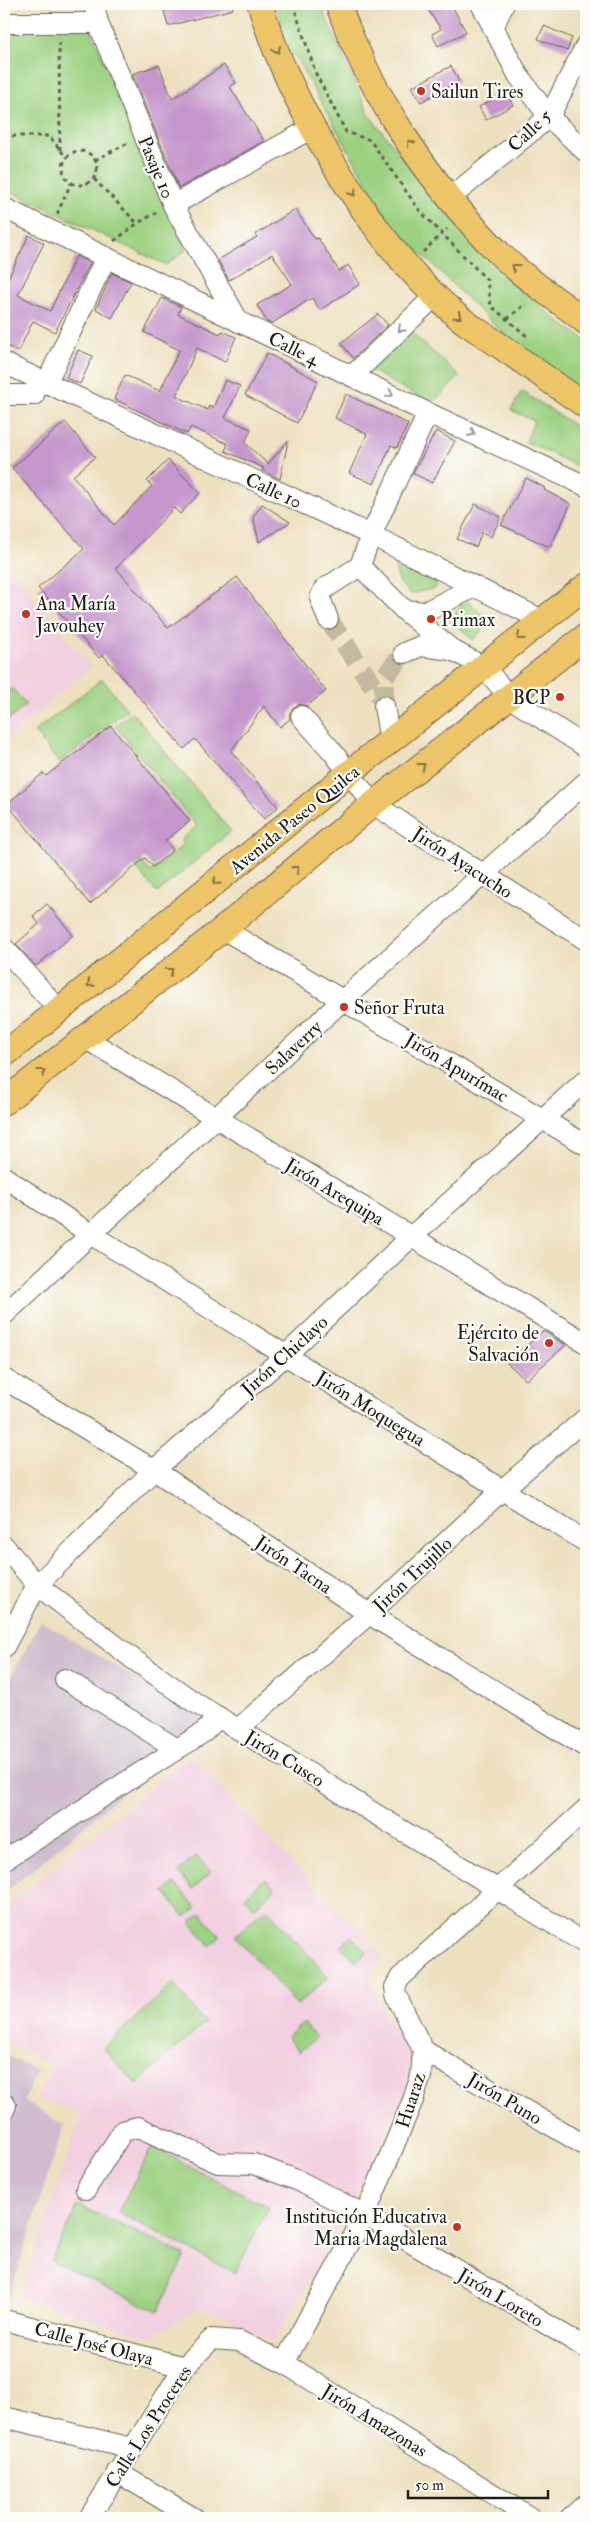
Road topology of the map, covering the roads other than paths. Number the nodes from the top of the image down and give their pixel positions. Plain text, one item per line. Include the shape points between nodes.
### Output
1 (260, 4) edge
2 (338, 4) edge
3 (481, 4) edge
4 (504, 4) edge
5 (96, 13) edge
6 (4, 23) edge
7 (493, 28) junction
8 (586, 45) edge
9 (549, 117) junction
10 (314, 127) junction
11 (586, 152) edge
12 (173, 204) junction
13 (457, 206) junction
14 (4, 208) edge
15 (106, 257) junction
16 (436, 295) junction
17 (240, 322) junction
18 (586, 322) edge
19 (4, 363) edge
20 (352, 376) junction
21 (40, 389) junction
22 (4, 395) edge
23 (586, 406) edge
24 (428, 412) junction
25 (586, 486) edge
26 (371, 535) junction
27 (360, 566) junction
28 (586, 586) edge
29 (474, 587) junction
30 (404, 610) junction
31 (328, 619) tunnel mouth
32 (542, 620) junction
33 (586, 636) edge
34 (452, 650) junction
35 (404, 653) tunnel mouth
36 (484, 667) junction
37 (510, 698) junction
38 (384, 706) tunnel mouth
39 (301, 716) dead end
40 (390, 741) junction
41 (586, 747) edge
42 (348, 774) junction
43 (586, 782) edge
44 (373, 804) junction
45 (484, 875) junction
46 (223, 929) junction
47 (586, 940) edge
48 (4, 948) edge
49 (344, 1000) junction
50 (59, 1010) junction
51 (85, 1038) junction
52 (4, 1055) edge
53 (586, 1080) edge
54 (4, 1102) edge
55 (216, 1119) junction
56 (544, 1119) junction
57 (586, 1145) edge
58 (4, 1177) edge
59 (92, 1235) junction
60 (410, 1237) junction
61 (4, 1315) edge
62 (586, 1343) edge
63 (286, 1355) junction
64 (4, 1379) edge
65 (586, 1418) edge
66 (154, 1470) junction
67 (502, 1490) junction
68 (586, 1542) edge
69 (4, 1546) edge
70 (37, 1585) junction
71 (369, 1614) junction
72 (4, 1647) edge
73 (65, 1679) dead end
74 (219, 1717) junction
75 (238, 1728) junction
76 (586, 1747) edge
77 (177, 1749) junction
78 (586, 1809) edge
79 (4, 1860) edge
80 (499, 1890) junction
81 (586, 1944) edge
82 (423, 2050) junction
83 (586, 2146) edge
84 (86, 2189) dead end
85 (365, 2215) junction
86 (4, 2320) edge
87 (212, 2339) joint
88 (586, 2348) edge
89 (284, 2363) junction
90 (184, 2367) junction
91 (4, 2417) edge
92 (132, 2448) junction
93 (117, 2472) junction
94 (586, 2504) edge
95 (89, 2518) edge
96 (194, 2518) edge
97 (531, 2518) edge
98 (570, 2518) edge

1 -> 10 main road via 268,30
13 -> 2 main road via 395,122 364,68
3 - 7 street
4 - 7 street
5 - 6 street
5 - 12 street, Pasaje 10
7 - 9 street via 518,75
8 - 9 street, Calle 5
9 - 11 street
9 - 13 street, Calle 5
10 - 12 street
10 -> 16 main road via 356,199 407,267
12 - 17 street, Pasaje 10
18 -> 13 main road via 503,257
14 - 15 street, Calle 4
15 - 17 street, Calle 4
15 - 21 street
16 -> 20 street
16 -> 23 main road via 456,315
17 - 20 street, Calle 4
19 - 21 street, Calle 10
20 -> 24 street, Calle 4
21 - 22 street
21 - 26 street, Calle 10
24 -> 25 street, Calle 4
24 - 26 street
26 - 27 street
26 - 29 street, Calle 10
27 - 30 street
27 - 31 street via 324,589 320,598
28 - 32 main road, Avenida Paseo Quilca
29 - 30 street via 425,612
29 - 32 street, Calle 10
30 - 34 street
32 -> 36 main road, Avenida Paseo Quilca
33 - 37 main road, Avenida Paseo Quilca
34 - 35 street via 421,646
34 - 36 street
36 - 37 street
36 - 40 main road, Avenida Paseo Quilca
37 - 41 street
44 -> 37 main road, Avenida Paseo Quilca
38 - 40 street
39 - 42 street, Jirón Ayacucho
40 - 42 main road, Avenida Paseo Quilca
42 - 44 street, Jirón Ayacucho
42 -> 50 main road, Avenida Paseo Quilca
43 - 45 street, Salaverry
44 - 45 street, Jirón Ayacucho
46 -> 44 main road, Avenida Paseo Quilca
45 - 47 street, Jirón Ayacucho
45 - 49 street, Salaverry
46 - 49 street, Jirón Apurímac
51 -> 46 main road, Avenida Paseo Quilca
48 - 50 street
49 - 55 street, Salaverry
49 - 56 street, Jirón Apurímac
50 - 52 main road, Avenida Paseo Quilca
54 -> 51 main road, Avenida Paseo Quilca
51 - 55 street, Jirón Arequipa
53 - 56 street, Jirón Chiclayo
55 - 59 street, Salaverry
55 - 60 street, Jirón Arequipa
56 - 57 street, Jirón Apurímac
56 - 60 street, Jirón Chiclayo
58 - 59 street, Jirón Moquegua
59 - 61 street, Salaverry
59 - 63 street, Jirón Moquegua
60 - 62 street, Jirón Arequipa
60 - 63 street, Jirón Chiclayo
63 - 66 street, Jirón Chiclayo
63 - 67 street, Jirón Moquegua
64 - 66 street, Jirón Tacna
65 - 67 street, Jirón Trujillo
66 - 70 street, Jirón Chiclayo
66 - 71 street, Jirón Tacna
67 - 68 street, Jirón Moquegua
67 - 71 street, Jirón Trujillo
69 - 70 street, Jirón Cusco
70 - 72 street, Jirón Chiclayo
70 - 74 street, Jirón Cusco via 133,1659
71 - 75 street, Jirón Trujillo
71 - 76 street, Jirón Tacna
73 - 77 street
74 - 75 street, Jirón Cusco
74 - 77 street via 204,1732
75 - 80 street, Jirón Cusco
77 - 79 street
78 - 80 street, Huaraz
80 - 81 street, Jirón Cusco
80 - 82 street, Huaraz via 395,1986 396,1995
82 - 83 street, Jirón Puno
82 - 85 street, Huaraz via 421,2076 413,2100
84 - 85 street, Jirón Loreto via 123,2131 138,2128 218,2163 254,2164 299,2181
85 - 88 street, Jirón Loreto
85 - 89 street, Huaraz
86 - 90 street, Calle José Olaya
87 - 89 street, Jirón Amazonas via 239,2341
87 - 90 street, Calle Los Proceres
89 - 97 street, Jirón Amazonas
90 - 92 street, Calle Los Proceres
91 - 92 street
92 - 93 street, Calle Los Proceres
93 - 95 street, Calle Los Proceres
93 - 96 street
94 - 98 street

